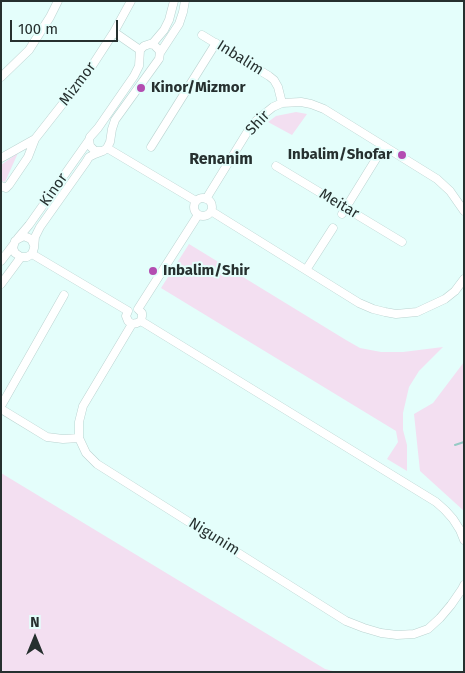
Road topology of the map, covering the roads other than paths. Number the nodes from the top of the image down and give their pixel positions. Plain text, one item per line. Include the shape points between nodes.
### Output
1 (58, 1) edge
2 (132, 1) edge
3 (174, 1) edge
4 (185, 1) edge
5 (114, 32) junction
6 (202, 35) dead end
7 (216, 43) junction
8 (150, 44) junction
9 (160, 53) junction
10 (140, 54) junction
11 (155, 64) junction
12 (1, 78) edge
13 (282, 103) junction
14 (94, 132) junction
15 (35, 139) junction
16 (110, 139) junction
17 (89, 140) junction
18 (384, 146) junction
19 (151, 147) dead end
20 (104, 150) junction
21 (1, 158) edge
22 (276, 166) dead end
23 (1, 186) edge
24 (206, 199) junction
25 (196, 201) junction
26 (211, 211) junction
27 (344, 211) junction
28 (464, 211) edge
29 (198, 215) junction
30 (333, 228) dead end
31 (16, 241) junction
32 (402, 242) dead end
33 (34, 245) junction
34 (32, 254) junction
35 (21, 257) junction
36 (1, 261) edge
37 (306, 270) junction
38 (464, 278) edge
39 (1, 284) edge
40 (64, 295) dead end
41 (138, 309) junction
42 (128, 311) junction
43 (141, 321) junction
44 (132, 324) junction
45 (1, 407) edge
46 (79, 438) junction
47 (464, 540) edge
48 (464, 585) edge

1 - 12 street via 28,50
2 - 5 street, Mizmor
3 - 8 street via 164,30
4 - 9 street via 179,24
5 - 10 street
5 - 15 street, Mizmor via 90,69
6 - 7 street, Inbalim
7 - 13 street, Inbalim via 274,80
7 - 19 street
8 - 9 street
8 - 10 street via 144,46
9 - 11 street
10 - 11 street via 143,63
10 - 14 street via 134,76
11 - 16 street via 116,120
13 - 18 street via 311,104 324,109
13 - 24 street, Shir via 251,126
14 - 16 street via 104,131
14 - 17 street
15 - 21 street, Mizmor
15 - 23 street, Mizmor via 28,157 9,185 6,188
16 - 20 street
17 - 20 street via 92,149
17 - 31 street, Kinor
18 - 27 street
18 - 28 street via 445,185
20 - 25 street
20 - 33 street, Kinor via 86,162 40,227
22 - 27 street, Meitar
24 - 25 street
24 - 26 street via 211,203
25 - 29 street via 194,208
26 - 29 street via 204,216
26 - 37 street
27 - 32 street, Meitar
29 - 41 street
30 - 37 street
31 - 33 street via 28,237
31 - 35 street via 13,248
31 - 36 street, Kinor
33 - 34 street
34 - 35 street
34 - 42 street
35 - 39 street
37 - 38 street via 366,306 396,314 417,312 437,304 446,299
40 - 45 street
41 - 42 street
41 - 43 street via 142,313
42 - 44 street via 127,319
43 - 44 street
43 - 47 street via 436,502 453,519
44 - 46 street via 83,406
45 - 46 street via 47,436
46 - 48 street, Nigunim via 86,453 97,464 346,620 364,628 397,635 428,629 451,605

